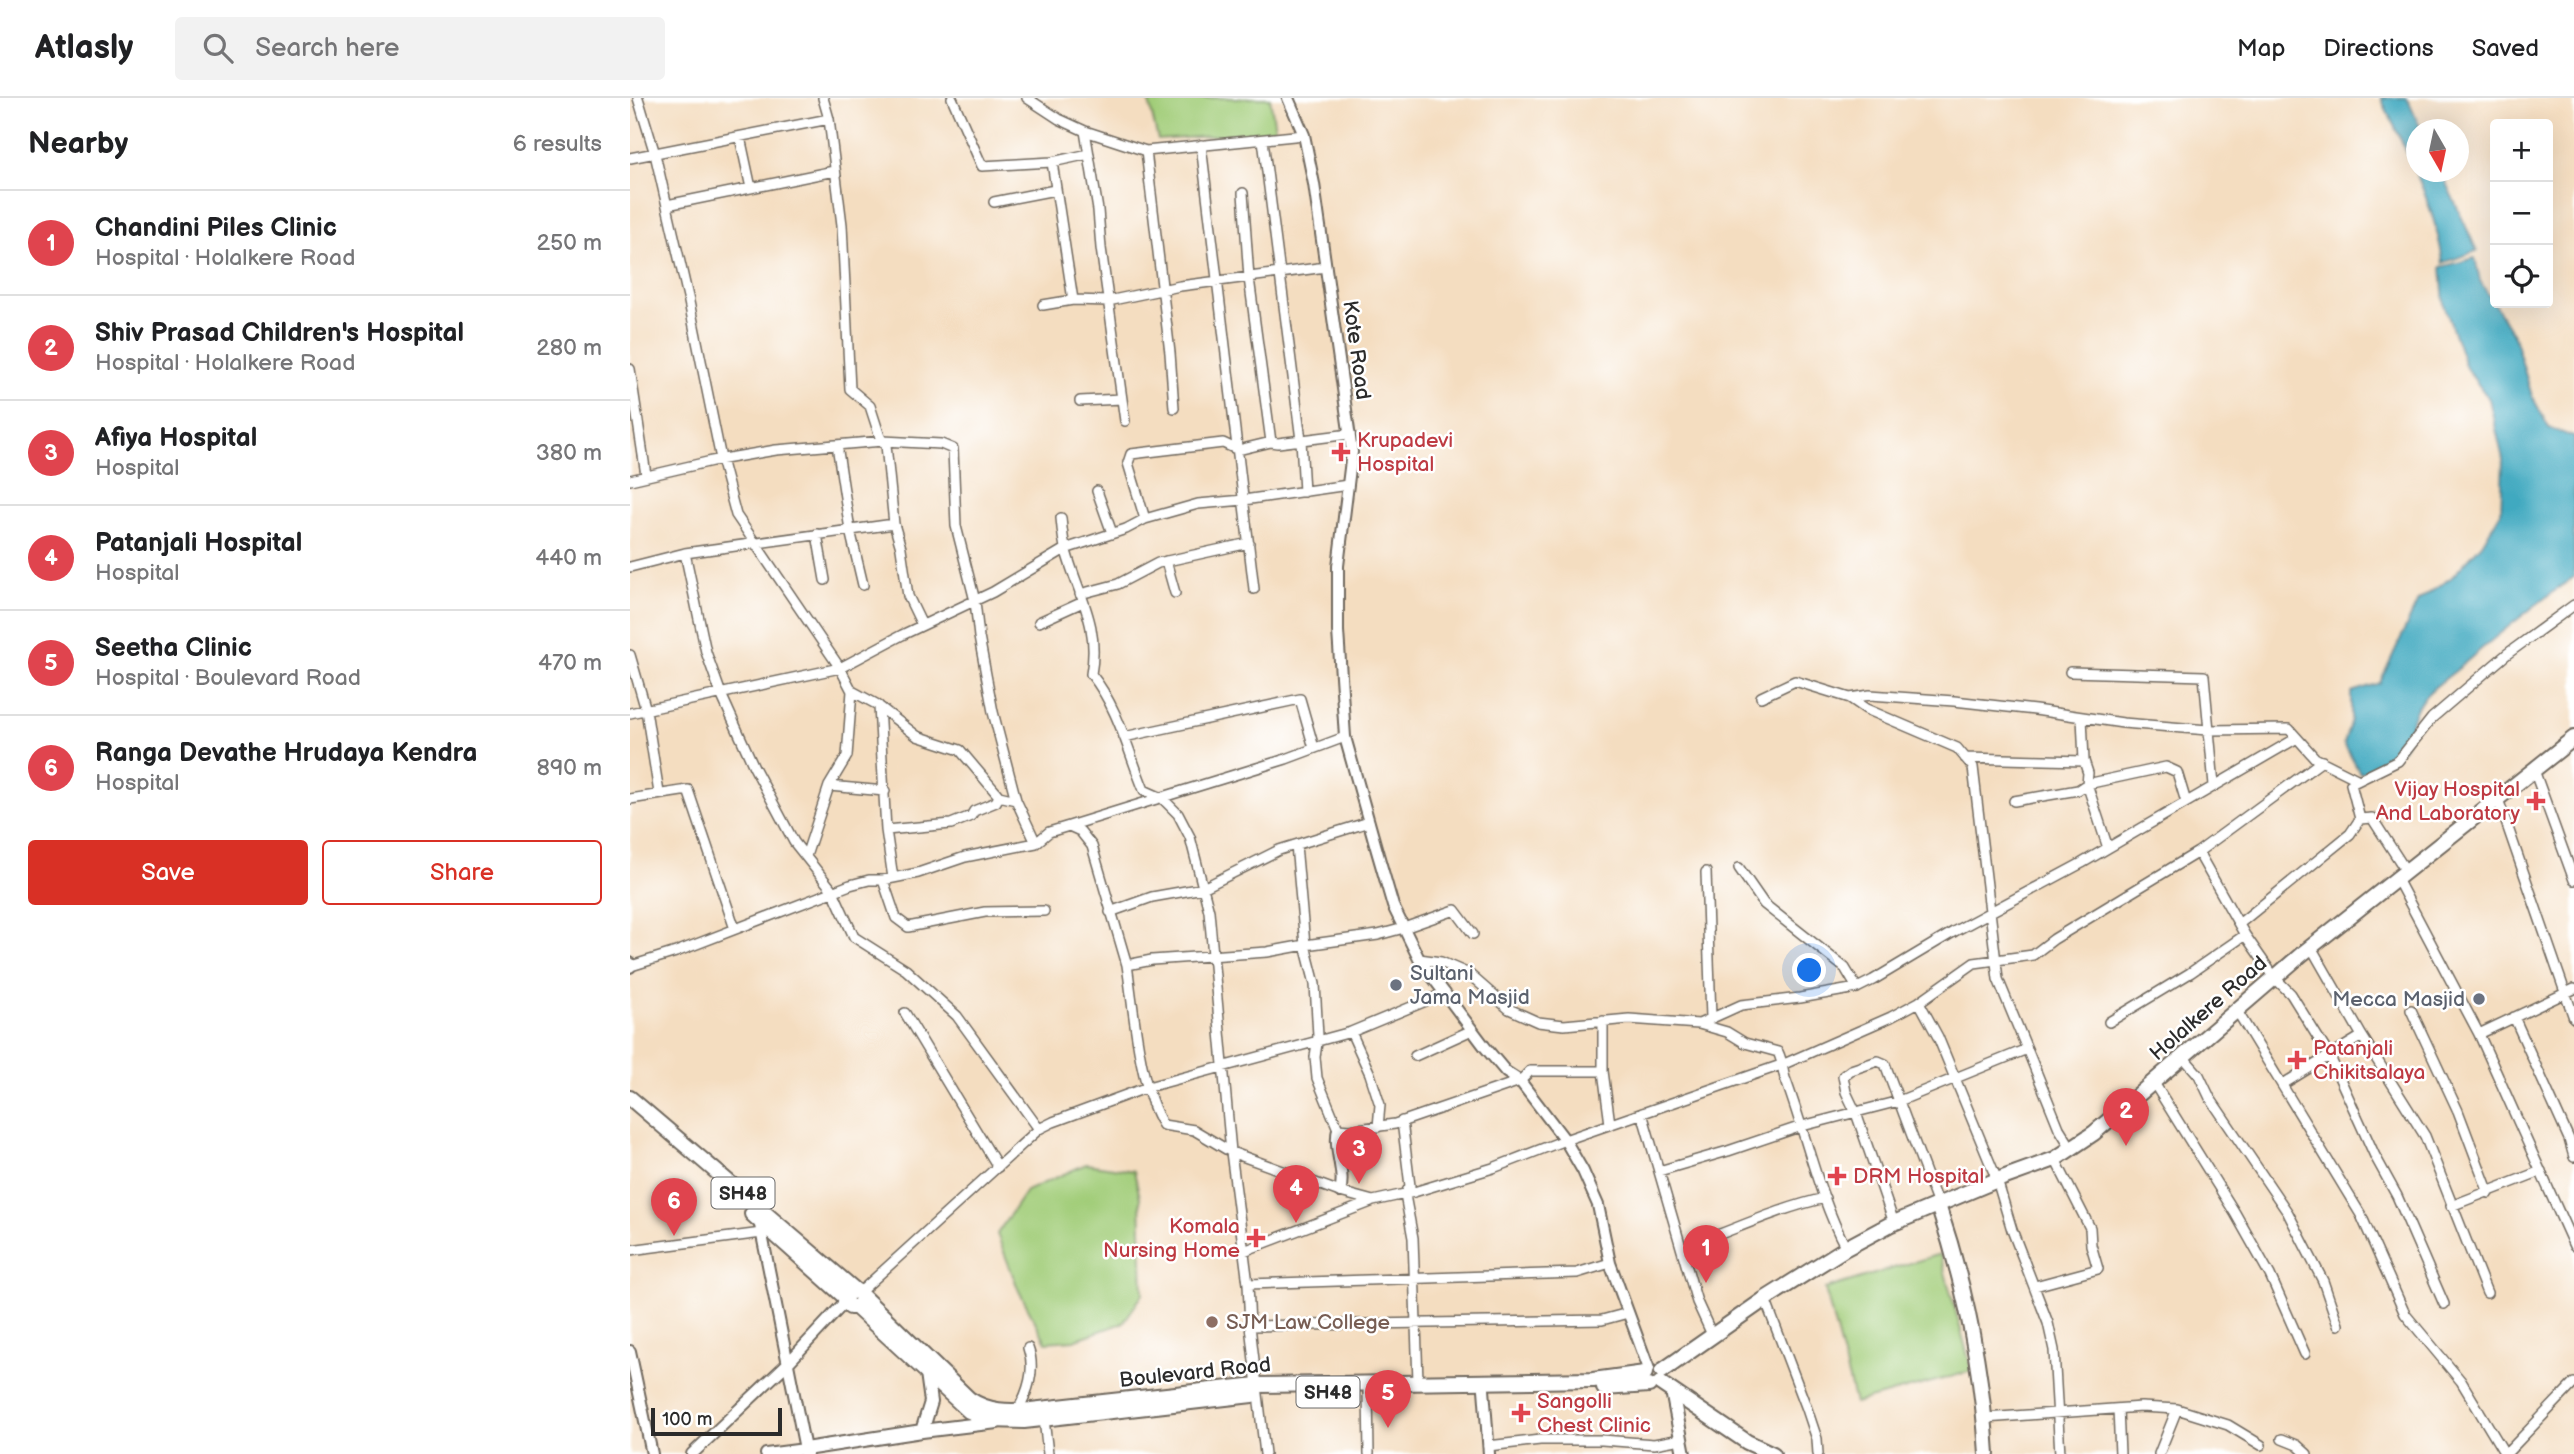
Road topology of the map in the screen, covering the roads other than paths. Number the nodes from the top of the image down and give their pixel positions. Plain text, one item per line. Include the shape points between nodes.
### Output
1 (638, 98) edge
2 (823, 98) edge
3 (952, 98) edge
4 (1027, 98) edge
5 (1288, 98) edge
6 (829, 119) junction
7 (1085, 131) junction
8 (1304, 135) junction
9 (740, 137) junction
10 (1263, 140) junction
11 (1201, 145) junction
12 (1146, 151) junction
13 (655, 154) junction
14 (1089, 154) junction
15 (630, 158) edge
16 (1052, 162) junction
17 (834, 171) junction
18 (751, 188) junction
19 (1055, 190) junction
20 (1243, 193) dead end
21 (994, 202) dead end
22 (667, 205) junction
23 (1326, 267) junction
24 (1281, 274) junction
25 (1249, 278) junction
26 (1217, 282) junction
27 (1163, 290) junction
28 (1073, 300) junction
29 (1108, 301) junction
30 (1043, 305) dead end
31 (630, 369) edge
32 (1122, 399) junction
33 (1080, 401) dead end
34 (1174, 408) dead end
35 (1125, 421) dead end
36 (1350, 435) junction
37 (1301, 440) junction
38 (883, 441) junction
39 (1271, 442) junction
40 (837, 445) junction
41 (1238, 450) junction
42 (721, 459) junction
43 (646, 475) junction
44 (630, 480) edge
45 (1348, 485) junction
46 (1097, 491) dead end
47 (1304, 492) junction
48 (1244, 500) junction
49 (1060, 519) dead end
50 (1145, 519) junction
51 (894, 524) junction
52 (850, 530) junction
53 (817, 534) junction
54 (1112, 534) junction
55 (755, 543) junction
56 (1249, 543) junction
57 (1065, 549) junction
58 (685, 553) junction
59 (1166, 561) junction
60 (630, 566) edge
61 (825, 580) dead end
62 (863, 585) dead end
63 (1254, 589) dead end
64 (1175, 593) dead end
65 (1082, 598) junction
66 (975, 601) junction
67 (2574, 605) edge
68 (1039, 622) dead end
69 (922, 625) junction
70 (630, 655) edge
71 (840, 668) junction
72 (2070, 672) dead end
73 (852, 691) junction
74 (722, 694) junction
75 (1761, 697) dead end
76 (1850, 698) junction
77 (879, 706) junction
78 (646, 709) junction
79 (630, 713) edge
80 (2082, 717) junction
81 (2208, 730) junction
82 (1124, 737) junction
83 (1345, 737) junction
84 (2297, 738) junction
85 (2574, 738) edge
86 (1314, 748) junction
87 (1965, 758) junction
88 (2084, 761) junction
89 (2322, 761) junction
90 (2534, 770) junction
91 (2359, 780) junction
92 (2087, 784) junction
93 (2214, 785) junction
94 (829, 786) junction
95 (885, 790) junction
96 (659, 793) junction
97 (999, 796) junction
98 (1162, 798) junction
99 (630, 799) edge
100 (2498, 799) junction
101 (1016, 800) junction
102 (2014, 801) dead end
103 (2186, 802) junction
104 (2360, 819) junction
105 (1369, 822) junction
106 (1069, 826) junction
107 (886, 830) junction
108 (1036, 843) junction
109 (1296, 845) junction
110 (2108, 848) junction
111 (2197, 852) junction
112 (806, 856) junction
113 (1739, 867) dead end
114 (1706, 872) dead end
115 (2402, 875) junction
116 (888, 879) junction
117 (2574, 880) edge
118 (1203, 888) junction
119 (833, 891) junction
120 (1044, 911) dead end
121 (1992, 911) junction
122 (1110, 912) junction
123 (2239, 924) junction
124 (1404, 928) junction
125 (735, 929) junction
126 (1473, 934) dead end
127 (2245, 935) junction
128 (1305, 945) junction
129 (2311, 947) junction
130 (1213, 956) junction
131 (1419, 959) junction
132 (1997, 959) junction
133 (630, 965) edge
134 (1127, 965) junction
135 (2275, 978) junction
136 (1857, 988) junction
137 (2570, 991) edge
138 (1445, 993) junction
139 (1919, 1002) junction
140 (2411, 1010) dead end
141 (2237, 1011) junction
142 (905, 1013) dead end
143 (2514, 1017) junction
144 (1711, 1018) junction
145 (2574, 1018) edge
146 (1603, 1021) junction
147 (2109, 1022) dead end
148 (1699, 1024) junction
149 (1472, 1030) junction
150 (1351, 1032) junction
151 (2480, 1034) junction
152 (2362, 1036) junction
153 (1317, 1039) junction
154 (2027, 1049) junction
155 (1415, 1056) dead end
156 (2330, 1057) junction
157 (2184, 1058) junction
158 (1784, 1064) junction
159 (1223, 1066) junction
160 (1603, 1071) junction
161 (1953, 1077) junction
162 (1520, 1081) junction
163 (2154, 1083) junction
164 (2283, 1084) junction
165 (1149, 1087) junction
166 (630, 1098) edge
167 (1899, 1101) junction
168 (630, 1111) edge
169 (1642, 1113) junction
170 (1856, 1113) junction
171 (1402, 1121) junction
172 (1609, 1124) junction
173 (1802, 1126) junction
174 (1378, 1127) junction
175 (1039, 1129) junction
176 (1338, 1129) junction
177 (1565, 1139) junction
178 (2072, 1149) junction
179 (1231, 1152) junction
180 (2574, 1157) edge
181 (2054, 1159) junction
182 (998, 1167) junction
183 (1659, 1171) junction
184 (2541, 1171) junction
185 (1997, 1180) junction
186 (1340, 1192) junction
187 (2489, 1193) junction
188 (1405, 1195) junction
189 (1825, 1198) junction
190 (1373, 1201) junction
191 (1937, 1205) junction
192 (2451, 1206) junction
193 (762, 1222) junction
194 (1894, 1223) junction
195 (2574, 1246) edge
196 (1682, 1248) junction
197 (1846, 1248) junction
198 (630, 1250) edge
199 (1244, 1251) junction
200 (1610, 1263) junction
201 (1414, 1277) junction
202 (1248, 1284) junction
203 (2035, 1286) junction
204 (2487, 1293) dead end
205 (854, 1298) junction
206 (1765, 1299) junction
207 (2444, 1304) dead end
208 (1628, 1313) junction
209 (1416, 1324) junction
210 (2338, 1325) dead end
211 (1250, 1326) junction
212 (1713, 1337) junction
213 (1028, 1348) dead end
214 (630, 1351) edge
215 (2305, 1354) dead end
216 (788, 1363) junction
217 (927, 1373) junction
218 (1656, 1379) junction
219 (1418, 1381) junction
220 (2574, 1383) edge
221 (1484, 1388) junction
222 (1257, 1390) junction
223 (1368, 1391) junction
224 (2118, 1409) junction
225 (2177, 1409) junction
226 (2058, 1413) junction
227 (1010, 1416) junction
228 (1985, 1418) junction
229 (1044, 1419) junction
230 (922, 1431) junction
231 (1682, 1439) junction
232 (2281, 1439) dead end
233 (2261, 1445) dead end
234 (1489, 1450) edge
235 (806, 1451) edge
236 (652, 1454) edge
237 (692, 1454) edge
238 (766, 1454) edge
239 (1048, 1454) edge
240 (1265, 1454) edge
241 (1369, 1454) edge
242 (1684, 1454) edge
243 (1773, 1454) edge
244 (1818, 1454) edge
245 (1987, 1454) edge
246 (2060, 1454) edge
247 (2120, 1454) edge
248 (2161, 1454) edge
249 (2307, 1454) edge
250 (2506, 1454) edge

1 - 13 street
2 - 6 street
3 - 16 street via 982,166
4 - 7 street
5 - 8 street, Kote Road
6 - 9 street
6 - 17 street
7 - 12 street
7 - 14 street
8 - 10 street
8 - 23 street, Kote Road
9 - 13 street
9 - 18 street
10 - 11 street
10 - 24 street
11 - 12 street
11 - 26 street
12 - 27 street
13 - 15 street
13 - 22 street
14 - 16 street
14 - 29 street
16 - 19 street
17 - 18 street
17 - 38 street via 842,225 850,389 870,406
18 - 22 street
19 - 21 street
19 - 28 street
20 - 25 street
22 - 42 street
23 - 24 street
23 - 36 street, Kote Road
24 - 25 street
24 - 37 street
25 - 26 street
25 - 39 street
26 - 27 street
26 - 41 street
27 - 29 street
27 - 34 street
28 - 29 street
28 - 30 street
29 - 32 street
31 - 43 street
32 - 33 street
32 - 35 street
36 - 37 street
36 - 45 street, Kote Road
37 - 39 street
37 - 47 street
38 - 40 street
38 - 51 street
38 - 66 street via 941,443 953,449 956,526
39 - 41 street
40 - 42 street
40 - 52 street
41 - 48 street
41 - 50 street via 1223,443 1131,454 1128,463
42 - 43 street
42 - 55 street via 736,515
43 - 44 street
45 - 47 street
45 - 83 street, Kote Road via 1338,566
46 - 54 street
47 - 48 street
48 - 50 street via 1198,503
48 - 56 street
49 - 57 street
50 - 54 street
51 - 52 street
51 - 69 street via 908,596
52 - 53 street
52 - 62 street
53 - 55 street
53 - 61 street
54 - 57 street
55 - 58 street
55 - 71 street
56 - 59 street
56 - 63 street
57 - 65 street
57 - 66 street
58 - 60 street
58 - 74 street via 706,652
59 - 64 street
59 - 65 street
65 - 68 street
65 - 82 street via 1091,622 1091,674
66 - 69 street
66 - 101 street via 993,712
67 - 91 street via 2432,718 2398,761
69 - 71 street
70 - 78 street
71 - 73 street
71 - 74 street
72 - 81 street via 2204,676
73 - 77 street
73 - 94 street via 847,756
74 - 78 street
74 - 112 street via 754,767
75 - 76 street via 1795,681
76 - 80 street via 1870,695 1954,701
76 - 87 street via 1957,748
77 - 95 street
77 - 97 street via 917,736 960,750
78 - 79 street
78 - 96 street
80 - 81 street
80 - 88 street
81 - 84 street via 2289,729
81 - 93 street
82 - 86 street via 1300,699
82 - 98 street via 1144,790
83 - 86 street
83 - 105 street, Kote Road
84 - 89 street
84 - 93 street
85 - 90 main road, Holalkere Road / SH48
86 - 98 street
87 - 88 street
87 - 121 street via 1973,767
88 - 92 street
89 - 91 street
89 - 111 street
90 - 100 main road, Holalkere Road / SH48
90 - 117 street
91 - 104 street via 2351,784
92 - 102 street via 2078,790
92 - 103 street via 2166,767 2177,772
92 - 110 street
93 - 103 street
94 - 95 street
94 - 112 street
95 - 107 street
96 - 99 street
96 - 125 street via 688,790
97 - 101 street
97 - 107 street via 996,802 951,824
98 - 106 street
98 - 118 street via 1178,814 1190,837
100 - 115 main road, Holalkere Road / SH48
100 - 137 street
101 - 108 street
103 - 110 street
104 - 115 street via 2372,818
104 - 123 street via 2350,834
105 - 109 street
105 - 124 street, Kote Road via 1393,906
106 - 108 street via 1049,832
106 - 122 street via 1092,846
107 - 116 street
108 - 116 street
109 - 118 street
109 - 128 street
110 - 121 street
111 - 123 street
111 - 132 street via 2033,955
112 - 119 street
113 - 136 street via 1764,904 1845,968
114 - 144 street
115 - 129 main road, Holalkere Road / SH48
115 - 151 street
116 - 119 street
116 - 120 street via 896,918 908,926 985,912
118 - 122 street via 1152,897
118 - 130 street
119 - 125 street
119 - 175 street via 854,937 906,970 957,1016
121 - 132 street
121 - 136 street
122 - 134 street
123 - 127 street
124 - 126 street via 1455,910
124 - 128 street
124 - 131 street, Kote Road
125 - 133 street
127 - 135 street
127 - 147 street
128 - 130 street
128 - 153 street via 1315,984
129 - 135 main road, Holalkere Road / SH48
129 - 152 street
130 - 134 street
130 - 159 street
131 - 138 street, Kote Road
131 - 146 street via 1469,974 1509,1009 1538,1022
132 - 139 street via 1974,963
132 - 154 street via 1998,979
134 - 165 street
135 - 141 main road, Holalkere Road / SH48
135 - 156 street via 2291,994
136 - 144 street via 1741,1004
137 - 143 street
137 - 145 street
138 - 149 street, Kote Road
138 - 150 street
139 - 158 street
139 - 161 street
140 - 187 street via 2458,1111
141 - 157 main road, Holalkere Road / SH48
141 - 164 street
142 - 182 street
143 - 151 street
143 - 180 street
144 - 148 street
146 - 148 street via 1629,1018
146 - 160 street
148 - 158 street via 1778,1052
149 - 155 street
149 - 162 street, Kote Road via 1506,1072
150 - 153 street
150 - 174 street via 1380,1105
151 - 184 street
152 - 156 street
152 - 192 street via 2425,1136
153 - 159 street
153 - 176 street via 1317,1078
154 - 161 street
154 - 178 street
156 - 164 street
156 - 207 street
157 - 163 main road, Holalkere Road / SH48
157 - 210 street via 2288,1213 2323,1281
158 - 169 street
158 - 173 street
159 - 165 street
159 - 179 street
160 - 162 street via 1531,1071
160 - 172 street
161 - 167 street
161 - 185 street
162 - 171 street
162 - 177 street, Kote Road
163 - 178 main road, Holalkere Road / SH48
163 - 215 street via 2270,1275
164 - 250 street via 2361,1215 2405,1314 2461,1381
165 - 175 street
165 - 179 street via 1153,1109 1163,1125 1194,1130
166 - 193 main road, SH48
167 - 170 street
167 - 170 street via 1887,1068 1878,1061 1843,1076
167 - 191 street
168 - 193 main road, SH48
169 - 172 street
169 - 183 street
170 - 173 street
170 - 194 street
171 - 174 street
171 - 188 street via 1410,1186
172 - 177 street
173 - 183 street
173 - 189 street
174 - 176 street
175 - 182 street
176 - 186 street
177 - 188 street via 1493,1168
177 - 200 street, Kote Road via 1598,1205
178 - 181 main road, Holalkere Road / SH48
179 - 186 street
179 - 199 street
181 - 185 main road, Holalkere Road / SH48
181 - 203 street via 2090,1228 2098,1269
182 - 205 street
183 - 196 street
184 - 187 street
184 - 195 street
185 - 191 main road, Holalkere Road / SH48
185 - 203 street
186 - 190 street
187 - 192 street
188 - 190 street
188 - 201 street
189 - 196 street
189 - 197 street
190 - 199 street
191 - 194 main road, Holalkere Road / SH48
191 - 228 main road via 1962,1283
192 - 204 street
193 - 198 street
193 - 205 main road, SH48
193 - 216 street
194 - 197 main road, Holalkere Road / SH48
196 - 212 street via 1697,1302
197 - 206 main road, Holalkere Road / SH48
199 - 202 street
200 - 201 street via 1577,1273
200 - 208 street, Kote Road
201 - 202 street
201 - 209 street
202 - 211 street
203 - 226 street via 2054,1350
205 - 216 street
205 - 217 main road, SH48
205 - 227 main road, SH48 via 969,1399
206 - 212 main road, Holalkere Road / SH48
206 - 244 street via 1807,1409
208 - 209 street via 1602,1320
208 - 218 street, Kote Road
209 - 211 street
209 - 219 street
211 - 222 street
212 - 218 main road, Holalkere Road / SH48
213 - 227 street via 1026,1396
214 - 236 street
216 - 235 street
216 - 237 street
217 - 227 main road, SH48 via 979,1417
217 - 230 main road via 931,1402
218 - 219 main road, Boulevard Road / SH48
218 - 221 main road, Boulevard Road / SH48 via 1612,1388
218 - 231 main road
218 - 243 main road via 1747,1442
219 - 222 main road, Boulevard Road / SH48
220 - 250 street
221 - 223 main road, Boulevard Road / SH48
221 - 234 street
222 - 223 main road, Boulevard Road / SH48
222 - 227 main road, Boulevard Road / SH48
222 - 229 main road, Boulevard Road / SH48
222 - 240 street
223 - 241 street
224 - 225 street
224 - 226 street
224 - 247 street
225 - 233 street via 2228,1425
225 - 248 street
226 - 228 street
226 - 246 street
227 - 229 main road, Boulevard Road / SH48
227 - 230 main road
228 - 245 main road
229 - 239 street
230 - 235 main road
231 - 234 street via 1654,1444 1540,1440
231 - 242 main road
232 - 249 street
235 - 238 street

